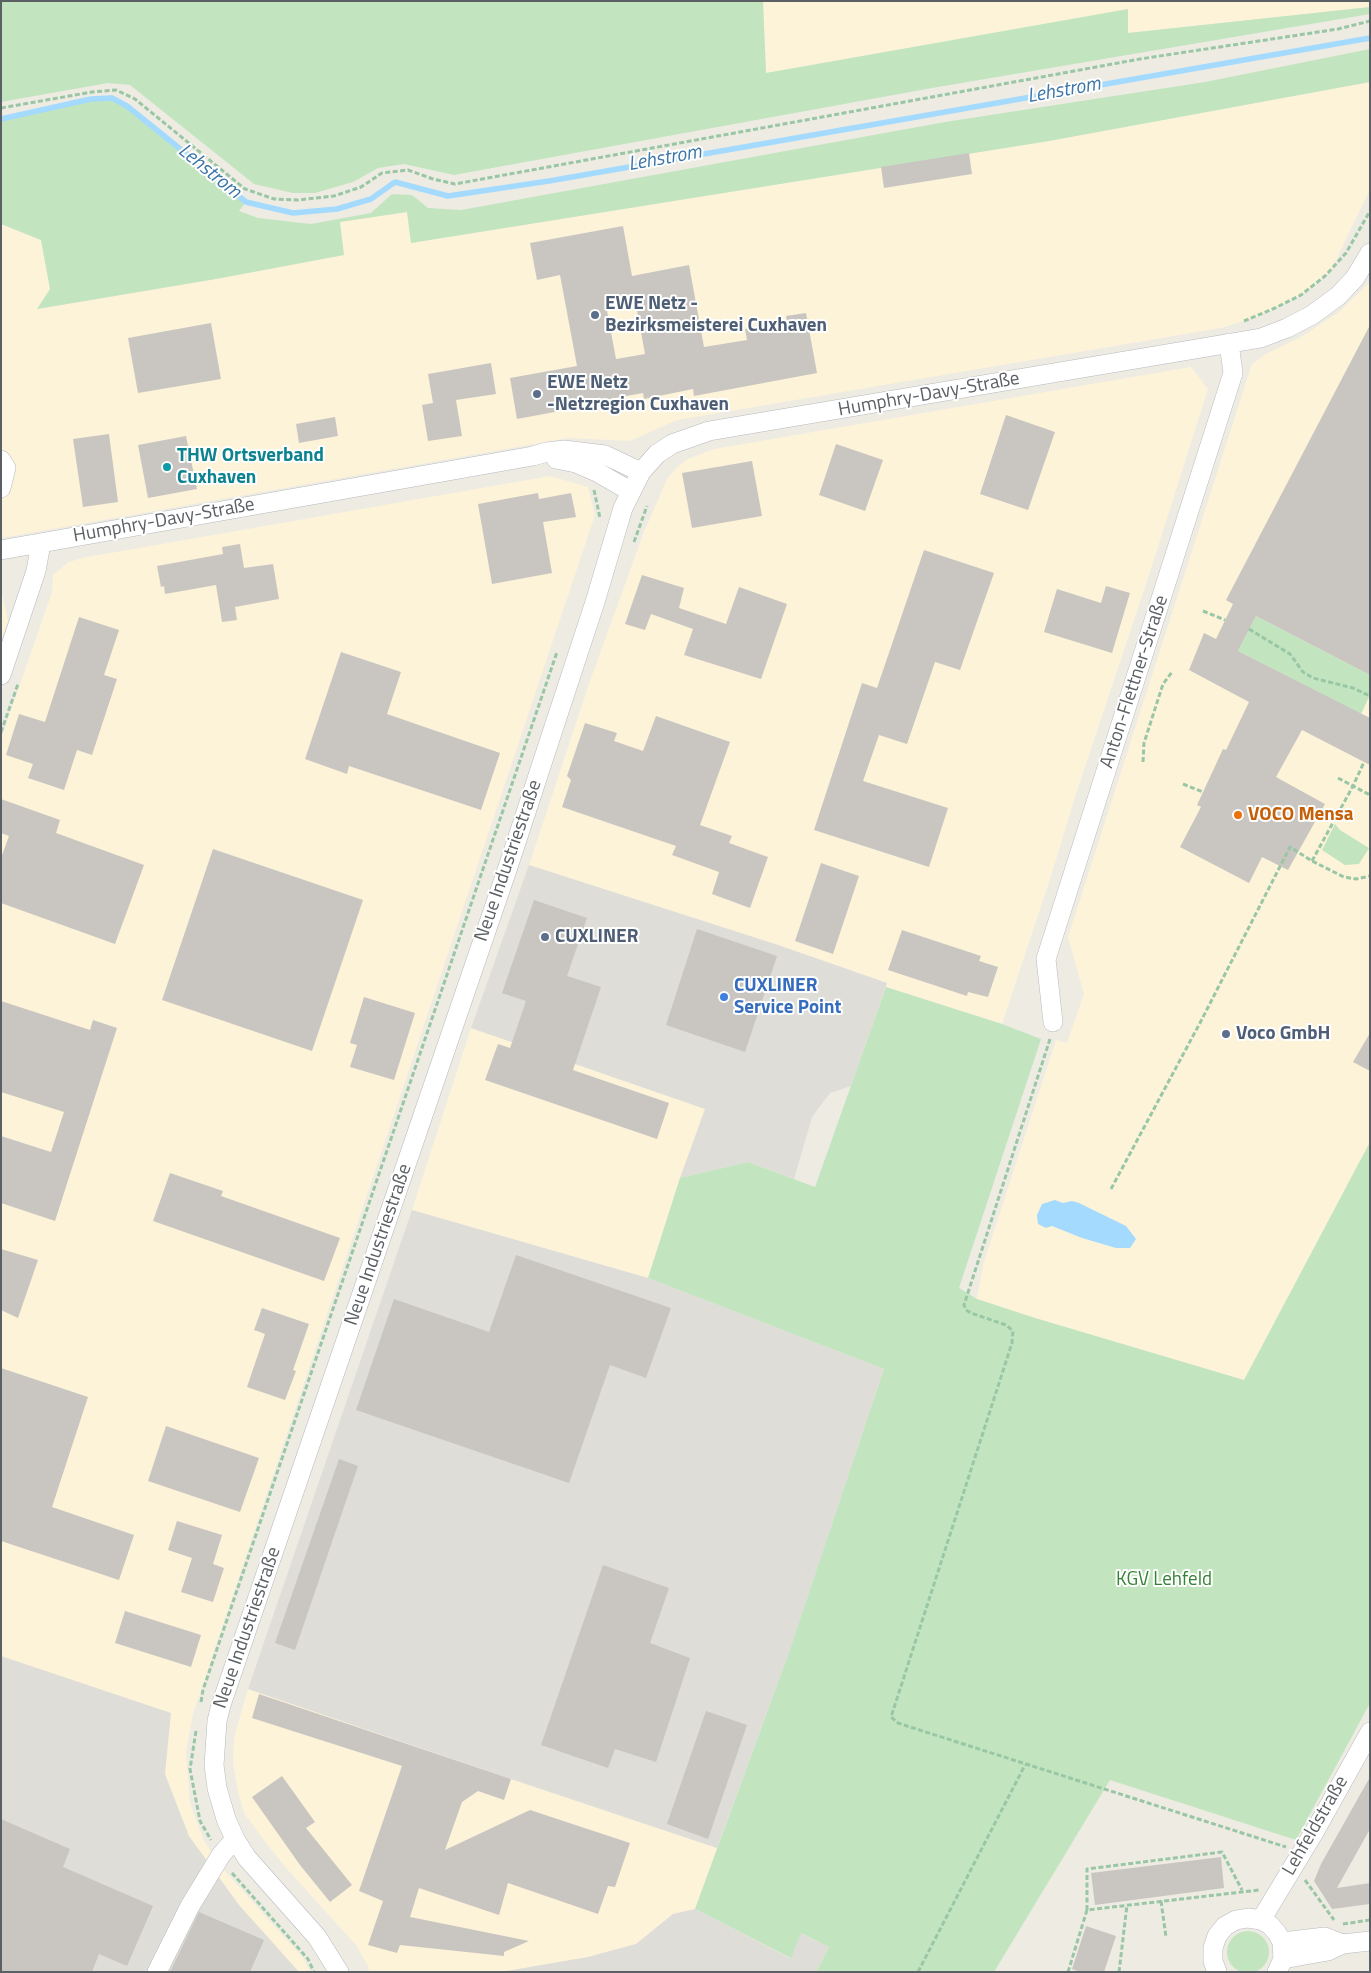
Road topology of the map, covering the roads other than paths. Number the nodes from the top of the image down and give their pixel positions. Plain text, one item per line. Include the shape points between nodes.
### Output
1 (1370, 237) edge
2 (1370, 253) edge
3 (1230, 343) junction
4 (534, 456) junction
5 (1, 460) edge
6 (641, 472) junction
7 (1, 488) edge
8 (630, 492) junction
9 (41, 543) junction
10 (2, 548) edge
11 (1, 675) edge
12 (1051, 1031) road end
13 (1370, 1732) edge
14 (235, 1839) junction
15 (1261, 1920) junction
16 (1370, 1941) edge
17 (1281, 1958) edge
18 (1216, 1971) edge
19 (156, 1972) edge
20 (340, 1972) edge

1 - 3 street, Humphry-Davy-Straße via 1351,270 1332,291 1299,312
2 - 3 street, Humphry-Davy-Straße via 1355,278 1338,296 1312,315 1261,338
3 - 6 street, Humphry-Davy-Straße via 709,431 672,444 657,454
3 - 12 street, Anton-Flettner-Straße via 1233,373 1046,959
4 - 6 street, Humphry-Davy-Straße via 564,450 589,452 605,455
4 - 8 street, Humphry-Davy-Straße via 576,463 611,478
4 - 9 street, Humphry-Davy-Straße
5 - 7 street via 6,468
6 - 8 street, Humphry-Davy-Straße
8 - 14 street, Neue Industriestraße via 510,861 221,1705 214,1738 214,1765 217,1788
9 - 10 street, Humphry-Davy-Straße
9 - 11 street via 36,571
13 - 15 street, Lehfeldstraße
14 - 19 street via 221,1855 190,1906
14 - 20 street, Neue Industriestraße via 247,1858 317,1937
15 - 17 street via 1273,1929
15 - 18 street via 1248,1918 1225,1926 1213,1948
16 - 17 street

